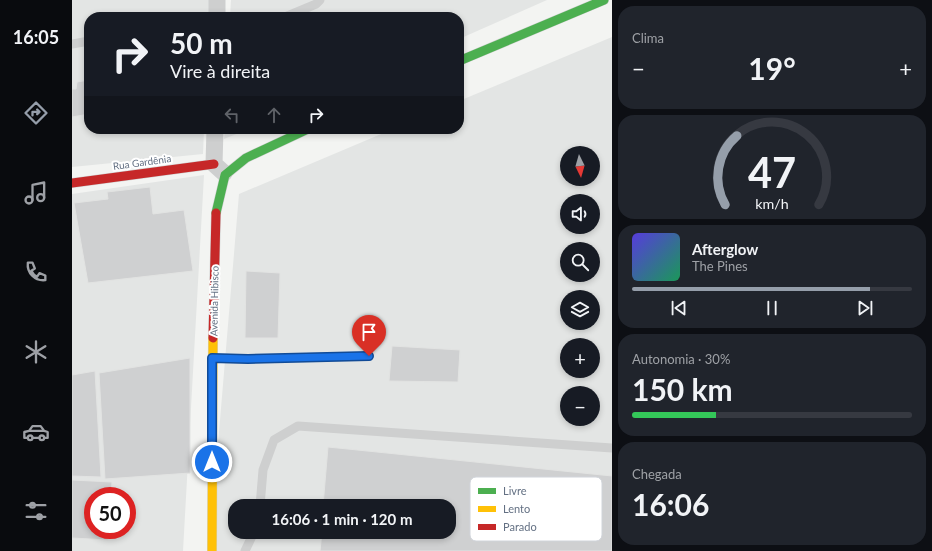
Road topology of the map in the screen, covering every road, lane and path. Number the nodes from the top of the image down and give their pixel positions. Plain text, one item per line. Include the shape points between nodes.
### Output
1 (217, 0) edge
2 (320, 0) edge
3 (604, 0) edge
4 (217, 12) edge
5 (297, 12) edge
6 (84, 42) edge
7 (72, 44) edge
8 (464, 59) edge
9 (216, 134) edge
10 (297, 134) edge
11 (220, 169) junction
12 (72, 183) edge
13 (369, 356) dead end
14 (212, 358) junction
15 (612, 442) edge
16 (608, 448) edge
17 (261, 499) edge
18 (251, 539) edge
19 (212, 551) edge
20 (245, 551) edge

1 - 4 street
2 - 5 lane
3 - 8 main road
6 - 7 lane
9 - 11 street, Avenida Hibisco
10 - 11 main road
11 - 12 main road, Rua Gardênia
11 - 14 main road, Avenida Hibisco via 216,215
13 - 14 lane
14 - 19 main road, Avenida Hibisco
15 - 16 lane
16 - 17 lane via 298,426 274,440 263,470
18 - 20 lane

